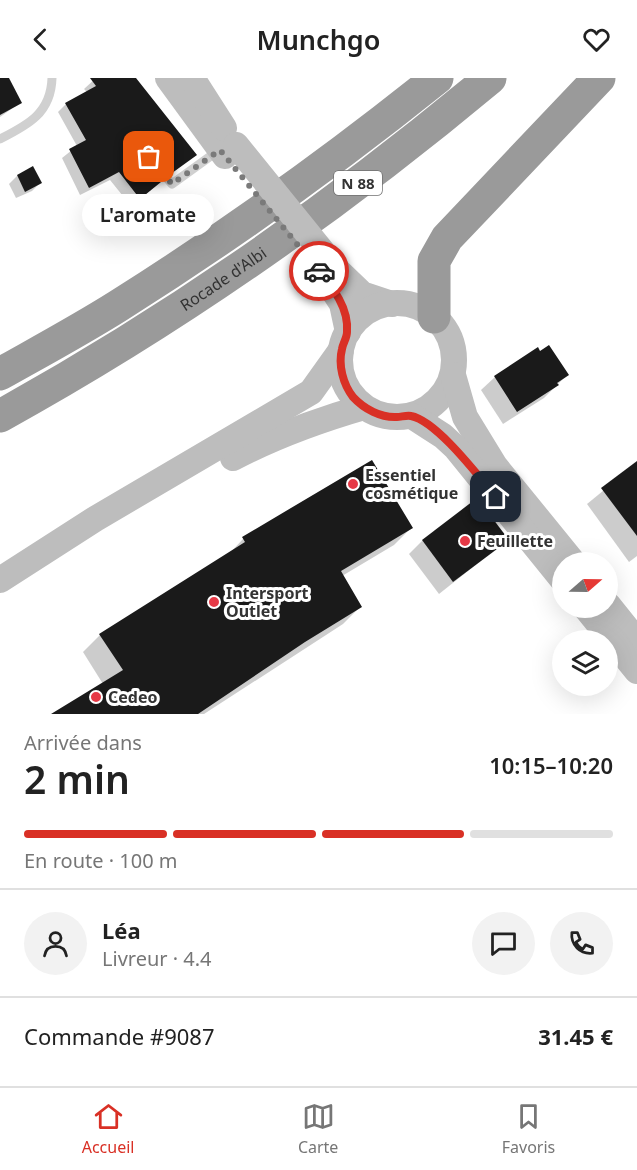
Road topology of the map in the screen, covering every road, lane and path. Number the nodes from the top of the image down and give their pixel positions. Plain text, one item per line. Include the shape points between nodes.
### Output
1 (52, 78) edge
2 (168, 78) edge
3 (192, 78) edge
4 (437, 78) edge
5 (490, 78) edge
6 (599, 78) edge
7 (0, 139) edge
8 (227, 150) junction
9 (149, 157) dead end
10 (332, 274) junction
11 (392, 303) junction
12 (118, 306) junction
13 (434, 317) junction
14 (344, 341) junction
15 (0, 350) edge
16 (0, 374) edge
17 (453, 375) junction
18 (364, 407) junction
19 (0, 416) edge
20 (412, 416) junction
21 (565, 552) edge
22 (552, 567) edge
23 (0, 580) edge
24 (0, 600) edge
25 (618, 617) edge
26 (594, 618) edge
27 (637, 641) edge
28 (637, 671) edge

1 - 7 lane via 52,90 43,112 30,124
2 - 8 main road
3 - 8 main road
4 - 12 highway, Rocade d'Albi / N 88 via 342,153
5 - 19 highway, Rocade d'Albi / N 88 via 274,246 132,338
6 - 13 highway via 447,237 434,261
8 - 9 lane via 172,184
8 - 10 main road
10 - 11 main road via 362,294
10 - 14 main road via 342,304
11 - 13 main road via 407,304
11 - 14 main road via 366,312
12 - 15 highway via 70,313
12 - 16 highway, Rocade d'Albi / N 88
13 - 17 main road via 452,343
14 - 18 main road via 344,382
14 - 23 main road via 311,392 114,507
17 - 20 main road via 444,393 430,407
17 - 21 main road via 465,417 495,466
18 - 20 main road via 387,416
18 - 24 main road via 261,443 135,513
20 - 22 main road via 456,448
25 - 27 main road
26 - 28 main road

